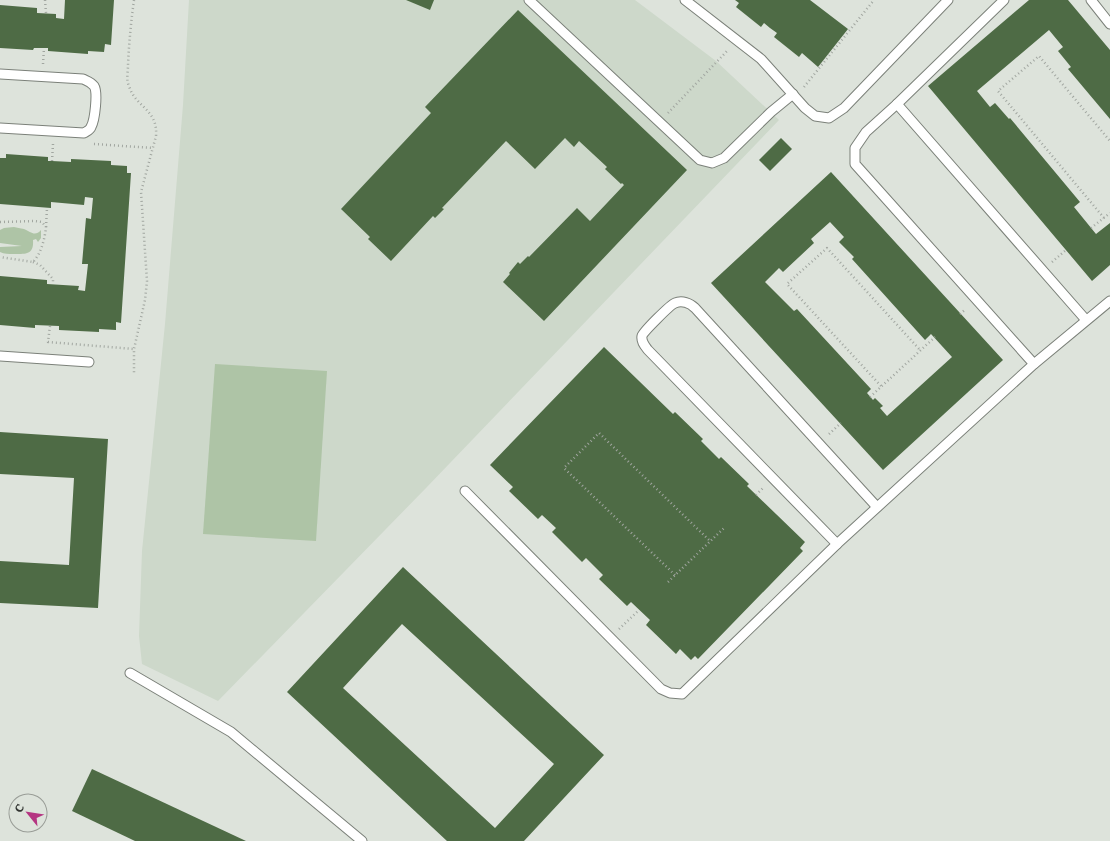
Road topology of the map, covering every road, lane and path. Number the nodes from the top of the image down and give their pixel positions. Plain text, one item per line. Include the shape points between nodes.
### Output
1 (45, 0) edge
2 (134, 0) edge
3 (529, 0) edge
4 (685, 0) edge
5 (874, 0) edge
6 (948, 0) edge
7 (1004, 0) edge
8 (1091, 0) edge
9 (46, 13) dead end
10 (1110, 24) edge
11 (716, 61) dead end
12 (0, 74) edge
13 (793, 94) junction
14 (897, 104) junction
15 (659, 122) junction
16 (0, 128) edge
17 (1110, 141) edge
18 (92, 144) dead end
19 (153, 148) junction
20 (47, 208) dead end
21 (1110, 213) edge
22 (1104, 218) junction
23 (0, 222) edge
24 (46, 227) junction
25 (1091, 228) dead end
26 (0, 257) edge
27 (33, 262) junction
28 (53, 284) dead end
29 (1110, 302) edge
30 (1086, 320) junction
31 (50, 326) dead end
32 (935, 337) dead end
33 (134, 349) junction
34 (920, 350) junction
35 (0, 356) edge
36 (89, 362) dead end
37 (1034, 364) junction
38 (134, 375) dead end
39 (881, 386) junction
40 (870, 396) dead end
41 (465, 491) dead end
42 (877, 507) junction
43 (725, 527) dead end
44 (710, 541) junction
45 (837, 544) junction
46 (675, 575) junction
47 (668, 582) dead end
48 (639, 610) dead end
49 (610, 638) junction
50 (130, 673) dead end
51 (362, 841) edge

1 - 9 path
2 - 19 path via 128,84 131,93 156,122
3 - 15 lane
4 - 13 lane via 761,59
5 - 13 path via 805,87
6 - 13 lane via 844,108 829,118 815,116
7 - 14 lane
8 - 10 lane
11 - 15 path
12 - 16 lane via 83,79 94,86 96,93 94,120 90,129 84,133
13 - 15 lane via 724,158 712,163 700,160
14 - 30 lane
14 - 37 lane via 866,132 855,148 855,164
17 - 22 path via 1039,56 998,90
18 - 19 path
19 - 33 path via 142,192 147,281
20 - 24 path
21 - 22 path
22 - 25 path
23 - 24 path via 35,221 42,222
24 - 27 path
26 - 27 path
27 - 28 path via 40,265 53,279
29 - 30 lane
30 - 37 lane
31 - 33 path via 48,342
32 - 34 path
33 - 38 path
34 - 39 path
34 - 39 path via 827,248 787,284
35 - 36 lane
37 - 42 lane
39 - 40 path
41 - 49 lane
42 - 45 lane
42 - 45 lane via 690,304 675,303 646,329 642,336 643,343
43 - 44 path
44 - 46 path
44 - 46 path via 599,433 564,468
45 - 49 lane via 682,694 661,689
46 - 47 path
48 - 49 path
50 - 51 lane via 231,732

